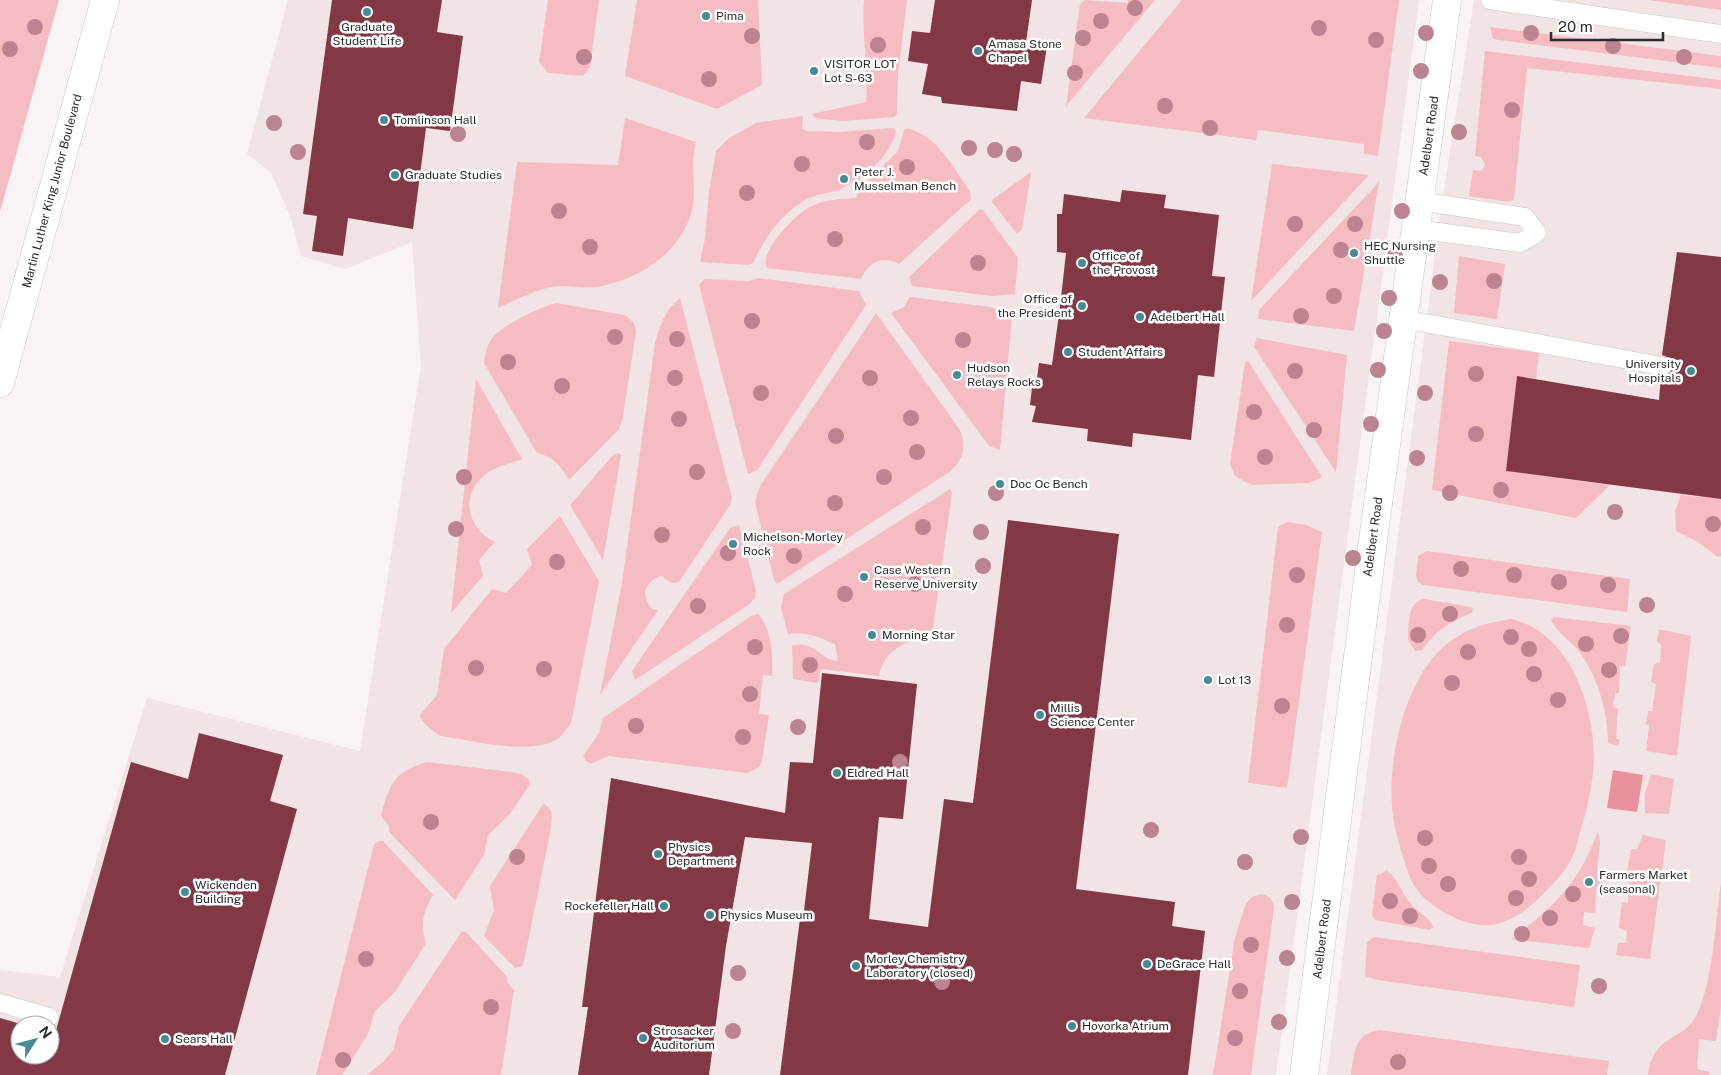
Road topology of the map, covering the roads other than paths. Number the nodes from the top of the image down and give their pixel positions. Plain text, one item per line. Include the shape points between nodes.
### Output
1 (104, 0) edge
2 (1447, 0) edge
3 (1490, 0) edge
4 (1721, 34) edge
5 (1419, 201) junction
6 (1416, 229) junction
7 (1403, 319) junction
8 (1662, 366) dead end
9 (0, 383) edge
10 (0, 1003) edge
11 (42, 1015) edge
12 (1304, 1075) edge

1 - 9 street, Martin Luther King Junior Boulevard
2 - 5 street, Adelbert Road
3 - 4 lane
5 - 6 street, Adelbert Road
5 - 6 lane via 1524,217 1537,233 1520,244
6 - 7 street, Adelbert Road
7 - 8 lane
7 - 12 street, Adelbert Road
10 - 11 lane

